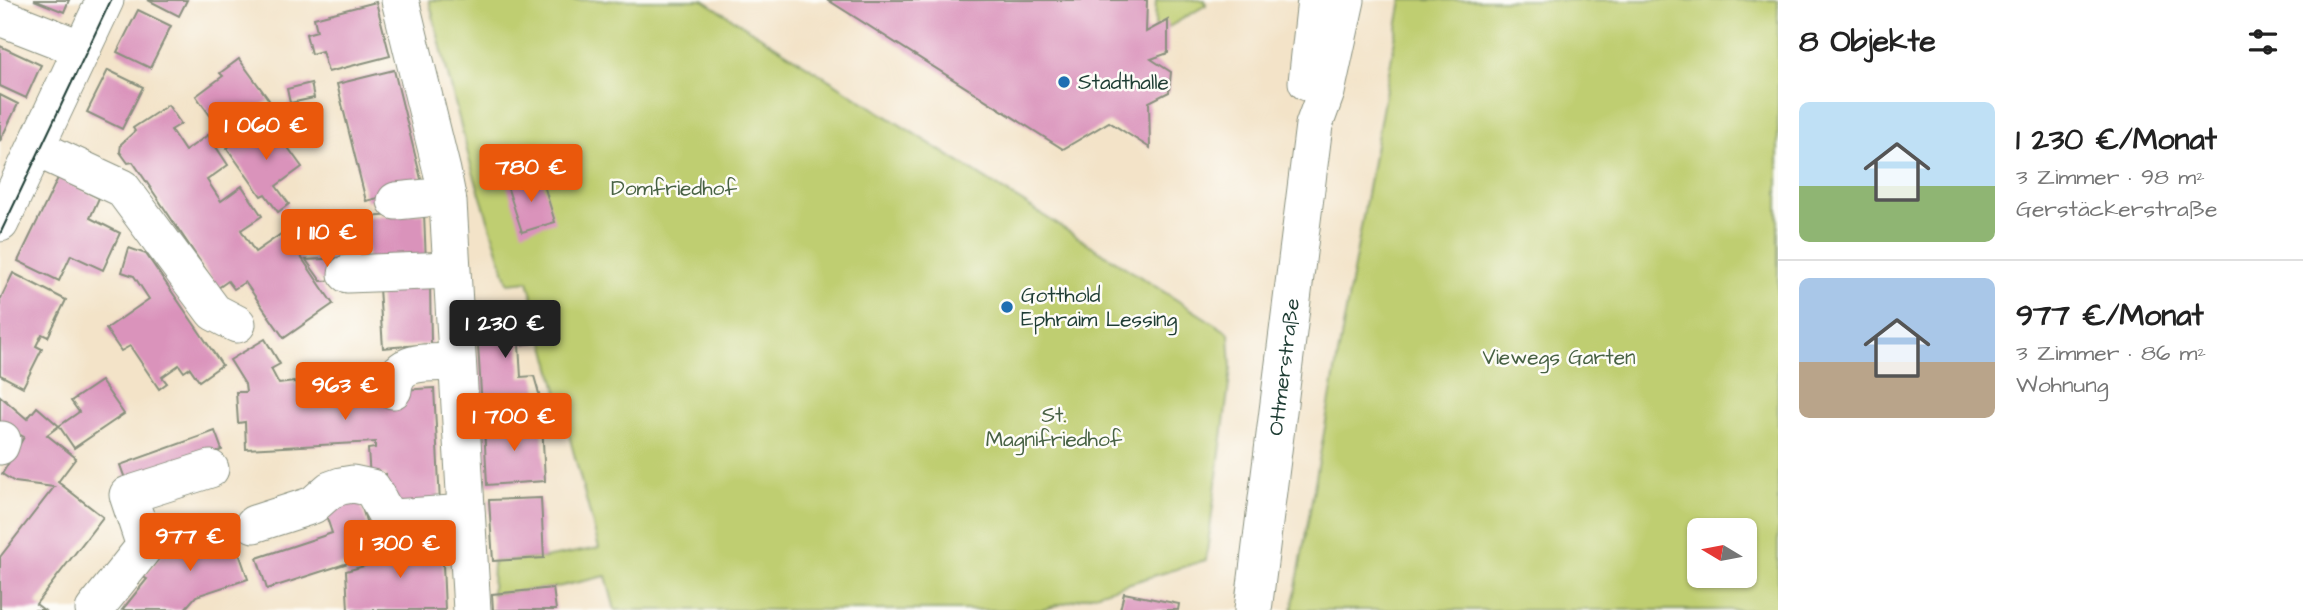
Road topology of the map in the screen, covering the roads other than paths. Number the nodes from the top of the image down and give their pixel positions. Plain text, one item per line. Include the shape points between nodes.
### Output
1 (105, 0) edge
2 (400, 0) edge
3 (1316, 0) edge
4 (1346, 0) edge
5 (0, 17) edge
6 (82, 49) junction
7 (1314, 125) junction
8 (36, 148) junction
9 (446, 195) junction
10 (396, 201) dead end
11 (0, 223) edge
12 (452, 270) junction
13 (347, 274) dead end
14 (237, 324) dead end
15 (402, 350) dead end
16 (457, 354) junction
17 (393, 390) dead end
18 (211, 469) dead end
19 (466, 513) junction
20 (254, 524) dead end
21 (94, 610) edge
22 (472, 610) edge
23 (1254, 610) edge

1 - 6 street
2 - 9 street
3 - 7 street, Ottmerstraße via 1307,89
4 - 7 street, Ottmerstraße
5 - 6 street
6 - 8 street
7 - 23 street, Ottmerstraße
8 - 11 street
8 - 14 street via 122,188 214,312
9 - 10 street
9 - 12 street
12 - 13 street
12 - 16 street
15 - 16 street
16 - 17 street via 408,365 397,373
16 - 19 street
18 - 21 street via 128,495 145,546
19 - 20 street via 394,518 387,516 372,488 353,484 330,490 313,505
19 - 22 street

